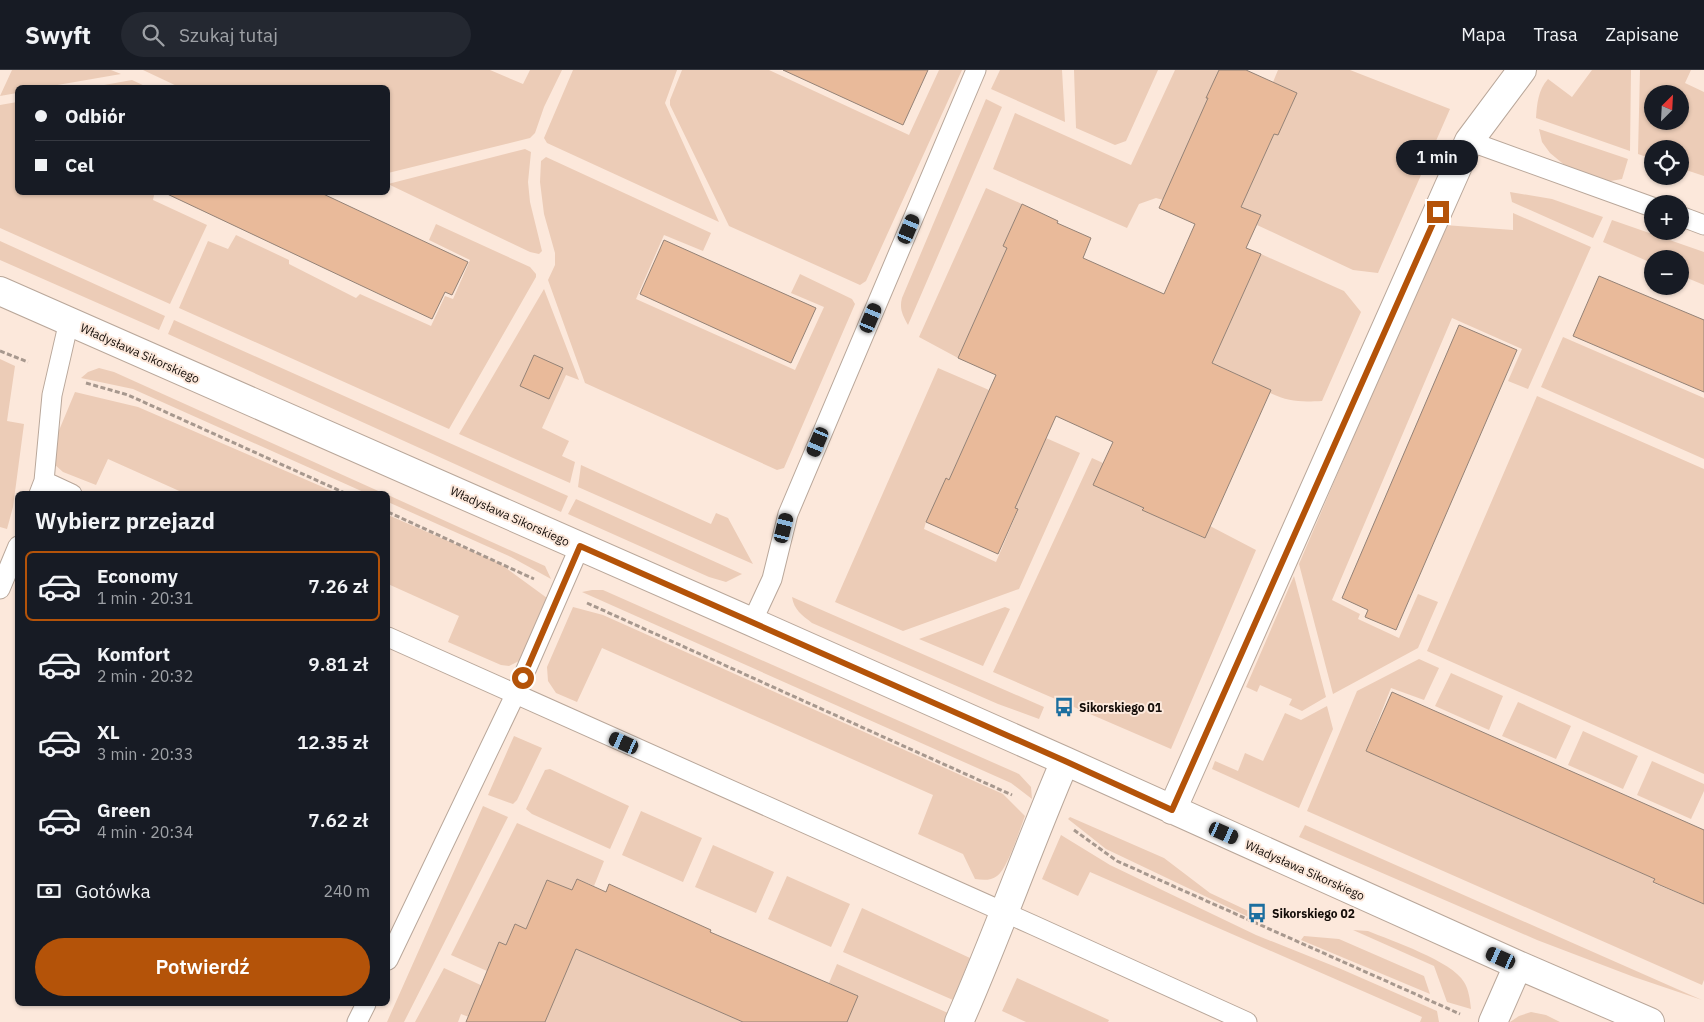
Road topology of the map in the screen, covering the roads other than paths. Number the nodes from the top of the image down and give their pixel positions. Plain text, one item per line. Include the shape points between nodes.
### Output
1 (976, 70) edge
2 (1522, 70) edge
3 (1469, 141) junction
4 (1644, 203) edge
5 (1689, 219) edge
6 (1704, 225) edge
7 (0, 291) edge
8 (68, 321) junction
9 (42, 487) edge
10 (59, 491) edge
11 (580, 546) junction
12 (15, 553) edge
13 (0, 589) edge
14 (752, 622) junction
15 (390, 638) edge
16 (515, 695) junction
17 (1065, 761) junction
18 (1172, 810) junction
19 (1005, 912) junction
20 (390, 956) edge
21 (1518, 965) junction
22 (365, 1006) edge
23 (357, 1022) edge
24 (959, 1022) edge
25 (1246, 1022) edge
26 (1493, 1022) edge
27 (1650, 1022) edge

1 - 14 lane via 788,514 772,579
2 - 3 street
3 - 4 lane
3 - 18 street
5 - 6 lane
7 - 8 street, Władysława Sikorskiego
8 - 9 lane via 52,395
8 - 11 street, Władysława Sikorskiego
9 - 10 lane
11 - 14 street, Władysława Sikorskiego
11 - 16 lane
12 - 13 lane
14 - 17 street, Władysława Sikorskiego
15 - 16 lane
16 - 19 lane
16 - 20 lane
17 - 18 street, Władysława Sikorskiego
17 - 19 street
18 - 21 street, Władysława Sikorskiego
19 - 24 street
19 - 25 lane
21 - 26 street
21 - 27 street, Władysława Sikorskiego
22 - 23 lane

